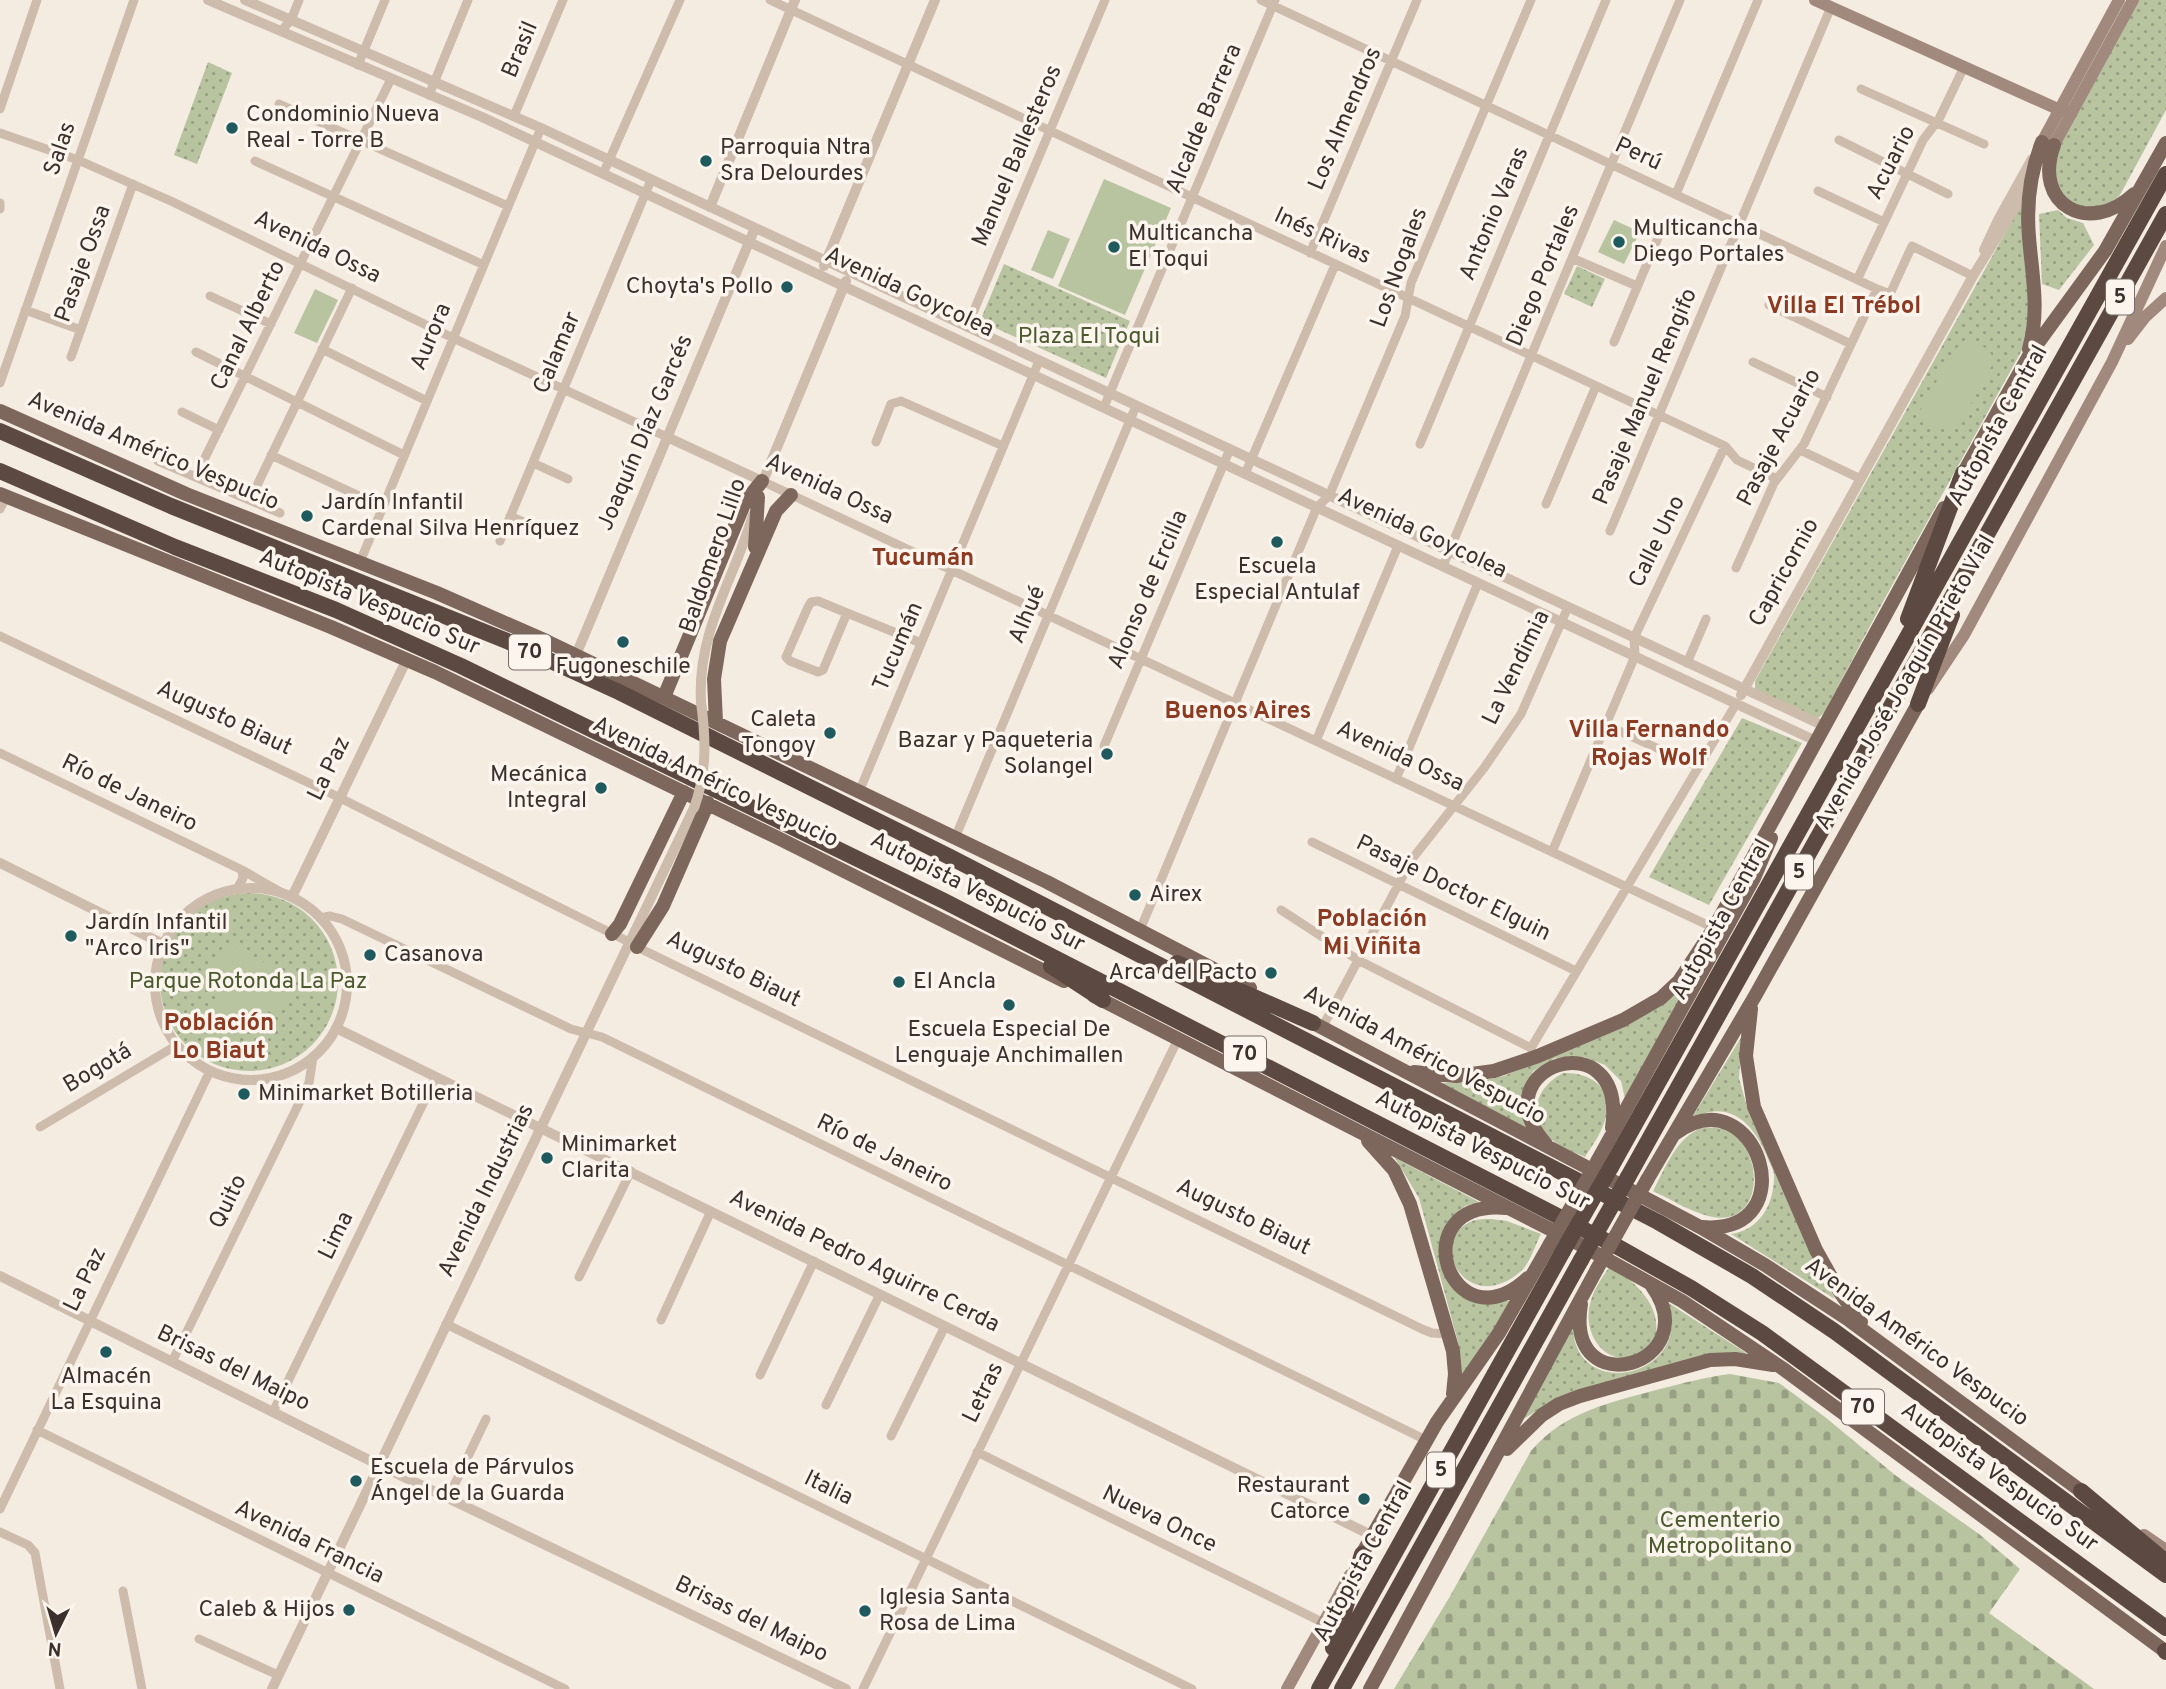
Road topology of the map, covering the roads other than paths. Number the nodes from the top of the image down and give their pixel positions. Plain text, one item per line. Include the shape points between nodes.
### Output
1 (37, 0) edge
2 (134, 0) edge
3 (245, 0) edge
4 (299, 0) edge
5 (385, 0) edge
6 (468, 0) edge
7 (563, 0) edge
8 (680, 0) edge
9 (770, 0) edge
10 (935, 0) edge
11 (1105, 0) edge
12 (1261, 0) edge
13 (1417, 0) edge
14 (1531, 0) edge
15 (1606, 0) edge
16 (1680, 0) edge
17 (1758, 0) edge
18 (2129, 0) edge
19 (212, 1) edge
20 (1274, 3) edge
21 (1824, 3) edge
22 (793, 5) edge
23 (291, 20) junction
24 (281, 32) junction
25 (363, 51) junction
26 (1391, 61) junction
27 (358, 65) junction
28 (908, 65) junction
29 (1964, 67) junction
30 (391, 79) junction
31 (435, 81) junction
32 (1861, 89) dead end
33 (429, 95) junction
34 (279, 104) dead end
35 (1487, 105) junction
36 (0, 109) edge
37 (2066, 111) junction
38 (514, 116) junction
39 (1935, 124) junction
40 (541, 128) junction
41 (1049, 131) junction
42 (0, 133) edge
43 (1550, 135) junction
44 (1839, 139) dead end
45 (361, 140) junction
46 (535, 142) junction
47 (2048, 143) junction
48 (2166, 143) edge
49 (1984, 144) dead end
50 (78, 160) junction
51 (610, 160) junction
52 (255, 161) dead end
53 (1612, 164) junction
54 (1907, 173) junction
55 (603, 174) junction
56 (2166, 174) edge
57 (651, 180) junction
58 (2030, 183) junction
59 (2144, 183) junction
60 (133, 184) junction
61 (1818, 191) dead end
62 (645, 194) junction
63 (1676, 194) junction
64 (1948, 194) dead end
65 (334, 197) junction
66 (1192, 198) junction
67 (0, 203) edge
68 (508, 206) junction
69 (710, 207) junction
70 (0, 209) edge
71 (2166, 214) edge
72 (704, 221) junction
73 (1884, 222) junction
74 (1740, 223) junction
75 (755, 228) junction
76 (1660, 233) dead end
77 (749, 242) junction
78 (2166, 246) edge
79 (1310, 253) junction
80 (1573, 258) junction
81 (826, 261) junction
82 (301, 263) junction
83 (484, 265) junction
84 (1335, 265) junction
85 (850, 273) junction
86 (820, 275) junction
87 (1973, 276) junction
88 (1858, 278) junction
89 (844, 286) junction
90 (1637, 286) junction
91 (352, 288) junction
92 (1877, 289) junction
93 (210, 296) dead end
94 (2166, 298) edge
95 (1408, 299) junction
96 (1769, 305) dead end
97 (26, 310) junction
98 (271, 324) junction
99 (967, 327) junction
100 (1469, 327) junction
101 (81, 330) junction
102 (453, 338) junction
103 (1614, 342) dead end
104 (1851, 344) junction
105 (322, 349) junction
106 (196, 352) dead end
107 (1531, 356) junction
108 (71, 357) dead end
109 (1039, 361) junction
110 (1753, 362) dead end
111 (2112, 362) junction
112 (2021, 370) junction
113 (1034, 374) junction
114 (246, 376) junction
115 (0, 383) edge
116 (1596, 386) junction
117 (564, 388) junction
118 (1110, 394) junction
119 (1827, 397) junction
120 (297, 401) junction
121 (427, 401) junction
122 (1136, 406) junction
123 (1104, 407) junction
124 (0, 411) edge
125 (182, 412) dead end
126 (1659, 415) junction
127 (1131, 419) junction
128 (219, 430) junction
129 (0, 431) edge
130 (667, 437) junction
131 (876, 442) dead end
132 (1420, 444) dead end
133 (1003, 446) junction
134 (1724, 446) junction
135 (1230, 450) junction
136 (1800, 450) junction
137 (404, 454) junction
138 (271, 455) junction
139 (1251, 459) junction
140 (158, 461) dead end
141 (533, 463) junction
142 (1224, 463) junction
143 (0, 471) edge
144 (1963, 473) junction
145 (1245, 474) junction
146 (196, 476) junction
147 (568, 479) dead end
148 (1777, 479) junction
149 (1861, 479) junction
150 (762, 481) junction
151 (791, 495) junction
152 (1329, 496) junction
153 (758, 497) junction
154 (2, 500) edge
155 (250, 500) junction
156 (1546, 504) dead end
157 (383, 507) junction
158 (1317, 507) junction
159 (280, 513) dead end
160 (510, 516) junction
161 (542, 530) dead end
162 (1610, 531) dead end
163 (500, 541) dead end
164 (1398, 546) junction
165 (1449, 552) junction
166 (360, 562) junction
167 (751, 566) junction
168 (1443, 566) junction
169 (1970, 566) junction
170 (1736, 568) dead end
171 (952, 570) junction
172 (1478, 583) junction
173 (1568, 607) junction
174 (847, 613) junction
175 (1048, 616) junction
176 (1706, 619) dead end
177 (1561, 622) junction
178 (0, 636) edge
179 (1634, 638) junction
180 (921, 643) junction
181 (576, 655) junction
182 (1635, 656) junction
183 (407, 659) junction
184 (1141, 659) junction
185 (1687, 663) junction
186 (1884, 679) junction
187 (1744, 690) junction
188 (664, 697) junction
189 (1235, 704) junction
190 (1737, 704) junction
191 (1918, 704) junction
192 (716, 722) junction
193 (1606, 725) junction
194 (1824, 726) junction
195 (1316, 741) junction
196 (1816, 741) junction
197 (1104, 746) dead end
198 (0, 753) edge
199 (1699, 767) junction
200 (1396, 779) junction
201 (1790, 788) junction
202 (684, 792) junction
203 (859, 792) junction
204 (340, 798) junction
205 (701, 806) junction
206 (1454, 806) junction
207 (955, 838) junction
208 (1312, 842) dead end
209 (1552, 852) junction
210 (0, 863) edge
211 (242, 870) junction
212 (1398, 884) junction
213 (1626, 887) junction
214 (237, 889) junction
215 (287, 895) junction
216 (944, 901) junction
217 (1281, 910) dead end
218 (320, 918) junction
219 (1714, 928) junction
220 (1090, 929) junction
221 (1140, 930) junction
222 (612, 934) junction
223 (163, 944) junction
224 (633, 944) junction
225 (1358, 960) junction
226 (1576, 971) junction
227 (1755, 996) junction
228 (1103, 1000) junction
229 (1317, 1026) junction
230 (336, 1028) junction
231 (586, 1033) junction
232 (1178, 1039) junction
233 (177, 1045) junction
234 (313, 1057) junction
235 (1393, 1065) junction
236 (210, 1071) junction
237 (436, 1077) junction
238 (40, 1127) dead end
239 (541, 1127) junction
240 (1356, 1130) junction
241 (1610, 1138) junction
242 (1670, 1139) junction
243 (1552, 1150) junction
244 (1604, 1163) junction
245 (631, 1171) junction
246 (1111, 1177) junction
247 (1508, 1208) junction
248 (711, 1211) junction
249 (1700, 1227) junction
250 (1557, 1247) junction
251 (814, 1261) junction
252 (1068, 1265) junction
253 (1536, 1270) junction
254 (0, 1276) edge
255 (579, 1277) dead end
256 (1649, 1282) junction
257 (880, 1294) junction
258 (1582, 1296) junction
259 (660, 1320) dead end
260 (89, 1321) junction
261 (446, 1324) junction
262 (945, 1326) junction
263 (1449, 1334) junction
264 (1873, 1337) junction
265 (172, 1362) junction
266 (1020, 1362) junction
267 (1782, 1368) junction
268 (760, 1375) dead end
269 (1452, 1399) junction
270 (826, 1405) dead end
271 (273, 1412) junction
272 (486, 1419) dead end
273 (37, 1430) junction
274 (891, 1436) dead end
275 (1426, 1440) junction
276 (977, 1451) junction
277 (379, 1465) junction
278 (1484, 1478) junction
279 (2081, 1490) junction
280 (448, 1498) junction
281 (0, 1509) edge
282 (0, 1532) edge
283 (1373, 1536) junction
284 (2166, 1550) edge
285 (1363, 1553) junction
286 (925, 1558) junction
287 (2166, 1562) edge
288 (327, 1574) junction
289 (2166, 1575) edge
290 (123, 1591) dead end
291 (1324, 1623) junction
292 (2166, 1628) edge
293 (199, 1639) dead end
294 (2166, 1651) edge
295 (277, 1685) edge
296 (60, 1689) edge
297 (142, 1689) edge
298 (565, 1689) edge
299 (846, 1689) edge
300 (863, 1689) edge
301 (1192, 1689) edge
302 (1287, 1689) edge
303 (1319, 1689) edge
304 (1342, 1689) edge
305 (1370, 1689) edge

1 - 36 street
2 - 50 street, Salas
3 - 23 street, Avenida Goycolea
4 - 23 street
5 - 25 street
6 - 31 street
7 - 38 street, Brasil
8 - 51 street
9 - 22 street, Inés Rivas
10 - 28 street
11 - 41 street, Manuel Ballesteros
12 - 20 street, Perú
13 - 26 street, Los Almendros
14 - 35 street, Los Nogales
15 - 43 street, Antonio Varas
16 - 53 street, Diego Portales
17 - 63 street
18 - 37 main road, Capricornio
19 - 24 street, Avenida Goycolea
20 - 26 street, Perú
20 - 66 street, Alcalde Barrera
21 - 29 main road
21 - 74 street, Pasaje Manuel Rengifo
22 - 28 street, Inés Rivas
22 - 69 street
23 - 24 street
23 - 25 street, Avenida Goycolea
24 - 27 street, Avenida Goycolea
25 - 27 street
25 - 31 street, Avenida Goycolea
26 - 35 street, Perú
26 - 79 street, Los Almendros
27 - 30 street, Avenida Goycolea
28 - 41 street, Inés Rivas
28 - 81 street
29 - 37 main road
29 - 39 street, Acuario
30 - 33 street, Avenida Goycolea
30 - 45 street, Canal Alberto
31 - 33 street
31 - 38 street, Avenida Goycolea
32 - 39 street
33 - 46 street, Avenida Goycolea
34 - 45 street
35 - 43 street, Perú
35 - 95 street, Los Nogales
37 - 47 main road, Capricornio
38 - 40 street, Avenida Goycolea
39 - 49 street
39 - 54 street, Acuario
40 - 46 street, Aurora
40 - 51 street, Avenida Goycolea
41 - 66 street, Inés Rivas
41 - 99 street, Manuel Ballesteros
42 - 50 street, Avenida Ossa
43 - 53 street, Perú
43 - 100 street, Antonio Varas
44 - 54 street
45 - 65 street, Canal Alberto
45 - 68 street
46 - 55 street, Avenida Goycolea
46 - 68 street, Aurora
47 - 58 main road
47 - 59 main road via 2049,183 2060,201 2073,210 2088,214 2109,211
47 - 87 street, Capricornio via 1998,220
48 - 59 main road, Avenida José Joaquín Prieto Vial
50 - 60 street, Avenida Ossa
50 - 97 street, Salas
51 - 55 street
51 - 57 street, Avenida Goycolea
52 - 65 street
53 - 63 street, Perú
53 - 80 street, Diego Portales
54 - 64 street
54 - 73 street, Acuario
55 - 62 street, Avenida Goycolea
56 - 186 highway, Autopista Central / 5
57 - 62 street, Calamar
57 - 69 street, Avenida Goycolea
58 - 87 street, Capricornio
58 - 112 main road via 2035,316
59 - 112 main road, Avenida José Joaquín Prieto Vial via 2105,251
60 - 82 street, Avenida Ossa
60 - 101 street, Pasaje Ossa
61 - 73 street
62 - 72 street, Avenida Goycolea
62 - 117 street, Calamar
63 - 74 street, Perú
65 - 82 street, Canal Alberto
65 - 83 street
66 - 79 street, Inés Rivas
66 - 118 street, Alcalde Barrera
67 - 70 street
68 - 83 street, Aurora
69 - 72 street
69 - 75 street, Avenida Goycolea
71 - 169 highway, Autopista Central / 5
72 - 77 street, Avenida Goycolea
73 - 88 street, Acuario
74 - 88 street, Perú
74 - 126 street, Pasaje Manuel Rengifo
75 - 77 street, Joaquín Díaz Garcés
75 - 81 street, Avenida Goycolea
76 - 90 street
77 - 86 street, Avenida Goycolea
77 - 130 street, Joaquín Díaz Garcés
78 - 111 main road, Avenida José Joaquín Prieto Vial
79 - 84 street, Inés Rivas
80 - 90 street
80 - 107 street, Diego Portales
81 - 85 street, Avenida Goycolea
81 - 86 street
82 - 91 street, Avenida Ossa
82 - 98 street, Canal Alberto
83 - 102 street, Aurora
84 - 95 street, Inés Rivas
84 - 139 street
85 - 89 street, Baldomero Lillo
85 - 99 street, Avenida Goycolea
86 - 89 street, Avenida Goycolea
87 - 92 street via 1912,246 1891,294
87 - 149 street, Capricornio
88 - 92 street, Perú
89 - 113 street, Avenida Goycolea
89 - 150 street, Baldomero Lillo
90 - 103 street
91 - 102 street, Avenida Ossa
91 - 105 street
92 - 104 street, Pasaje Acuario
93 - 98 street
94 - 111 main road via 2145,317
95 - 100 street, Inés Rivas
95 - 152 street, Los Nogales via 1405,316
96 - 104 street
97 - 101 street
97 - 115 street, Salas
98 - 114 street, Canal Alberto
99 - 109 street, Avenida Goycolea
100 - 107 street, Inés Rivas
100 - 132 street, Antonio Varas
101 - 108 street, Pasaje Ossa
102 - 117 street, Avenida Ossa
102 - 121 street, Aurora
104 - 119 street, Pasaje Acuario
105 - 120 street
105 - 121 street
106 - 114 street
107 - 116 street, Inés Rivas
107 - 165 street, Diego Portales
109 - 113 street, Tucumán
109 - 118 street, Avenida Goycolea
110 - 119 street
111 - 191 main road, Avenida José Joaquín Prieto Vial via 1964,635
112 - 144 main road, Avenida José Joaquín Prieto Vial
113 - 123 street, Avenida Goycolea
113 - 133 street, Tucumán
114 - 120 street
114 - 128 street, Canal Alberto
116 - 126 street, Inés Rivas
116 - 156 street
117 - 130 street, Avenida Ossa
117 - 141 street, Calamar
118 - 122 street, Avenida Goycolea
118 - 123 street, Alcalde Barrera
119 - 136 street, Pasaje Acuario
120 - 137 street
120 - 138 street
121 - 137 street, Aurora
122 - 127 street, Alhué
122 - 135 street, Avenida Goycolea
123 - 127 street, Avenida Goycolea
124 - 166 main road, Avenida Américo Vespucio via 153,480
125 - 128 street
126 - 134 street, Inés Rivas
126 - 162 street, Pasaje Manuel Rengifo
127 - 142 street, Avenida Goycolea
127 - 175 street, Alhué
128 - 146 street, Canal Alberto
129 - 220 highway, Autopista Vespucio Sur / 70 via 566,668 731,746
130 - 150 street, Avenida Ossa
130 - 181 street, Joaquín Díaz Garcés
131 - 133 street via 891,404 901,401
133 - 171 street, Tucumán
134 - 148 street, Inés Rivas via 1737,460
134 - 179 street, Calle Uno
135 - 139 street, Avenida Goycolea
135 - 142 street, Alonso de Ercilla
136 - 148 street, Pasaje Acuario
136 - 149 street
137 - 157 street, Aurora
138 - 155 street
138 - 157 street
139 - 145 street
139 - 152 street, Avenida Goycolea
140 - 146 street
141 - 147 street
141 - 160 street, Calamar
142 - 145 street, Avenida Goycolea
142 - 184 street, Alonso de Ercilla
143 - 216 highway, Autopista Vespucio Sur / 70 via 119,524 337,610
144 - 186 highway
144 - 194 main road, Avenida José Joaquín Prieto Vial
145 - 158 street, Avenida Goycolea
146 - 155 street
148 - 170 street, Pasaje Acuario
149 - 187 street, Capricornio
150 - 151 street, Avenida Ossa
150 - 153 street, Baldomero Lillo
150 - 188 main road via 745,502
151 - 167 main road via 776,511
151 - 171 street, Avenida Ossa
152 - 158 street, Los Nogales
152 - 165 street, Avenida Goycolea
153 - 167 main road
153 - 205 street, Baldomero Lillo, bridge via 706,639 701,673 705,755
154 - 183 main road, Avenida Américo Vespucio
155 - 159 street
157 - 166 street, Aurora
158 - 164 street, Avenida Goycolea
158 - 189 street
160 - 161 street
160 - 163 street, Calamar
164 - 168 street, Avenida Goycolea
164 - 195 street
165 - 168 street, Diego Portales
165 - 173 street, Avenida Goycolea
166 - 181 main road, Avenida Américo Vespucio
167 - 192 main road via 717,654
168 - 172 street, Avenida Goycolea
169 - 191 highway
169 - 304 highway, Autopista Central / 5, bridge
171 - 175 street, Avenida Ossa
171 - 180 street, Tucumán
172 - 177 street, Avenida Goycolea
172 - 200 street
173 - 177 street, La Vendimia
173 - 179 street, Avenida Goycolea
174 - 174 street via 811,602 787,659 822,672
174 - 180 street
175 - 184 street, Avenida Ossa
175 - 207 street, Alhué
176 - 185 street
177 - 182 street, Avenida Goycolea
177 - 206 street, La Vendimia via 1521,714
178 - 204 street, Augusto Biaut
179 - 182 street, Calle Uno
179 - 185 street, Avenida Goycolea
180 - 203 street, Tucumán
181 - 188 main road, Avenida Américo Vespucio
182 - 190 street, Avenida Goycolea
182 - 193 street
183 - 202 main road, Avenida Américo Vespucio
183 - 204 street, La Paz
184 - 189 street, Avenida Ossa
184 - 197 street, Alonso de Ercilla
185 - 187 street, Avenida Goycolea
186 - 244 highway, Autopista Central / 5
187 - 190 street, Capricornio
187 - 194 street, Avenida Goycolea
188 - 192 main road, Avenida Américo Vespucio
189 - 195 street, Avenida Ossa
189 - 221 street
190 - 196 street, Avenida Goycolea
190 - 199 street, Capricornio
191 - 227 main road, Avenida José Joaquín Prieto Vial
192 - 203 main road, Avenida Américo Vespucio
193 - 199 street
193 - 209 street
194 - 196 main road, Avenida José Joaquín Prieto Vial
195 - 200 street, Avenida Ossa
196 - 201 main road, Avenida José Joaquín Prieto Vial
198 - 211 street, Río de Janeiro
199 - 213 street, Capricornio
200 - 206 street, Avenida Ossa
201 - 219 main road, Avenida José Joaquín Prieto Vial
201 - 241 main road, Avenida José Joaquín Prieto Vial via 1754,878
202 - 205 main road, Avenida Américo Vespucio
202 - 222 main road
203 - 207 main road, Avenida Américo Vespucio
204 - 215 street, La Paz
204 - 222 street, Augusto Biaut
205 - 224 main road via 663,906
205 - 228 main road, Avenida Américo Vespucio
206 - 209 street, Avenida Ossa
206 - 212 street, La Vendimia
207 - 221 main road, Avenida Américo Vespucio
208 - 212 street, Pasaje Doctor Elguin
209 - 213 street, Avenida Ossa
210 - 223 street
211 - 214 street
211 - 215 street, Río de Janeiro
212 - 225 street, La Vendimia
212 - 226 street, Pasaje Doctor Elguin
213 - 219 street, Avenida Ossa
213 - 226 street, Capricornio
214 - 215 street
214 - 223 street via 192,907
215 - 218 street
216 - 228 highway
216 - 292 highway, Autopista Vespucio Sur / 70 via 1692,1288 1796,1357
217 - 225 street
218 - 230 street via 341,951 347,976 345,1003
218 - 231 street, Río de Janeiro via 342,919
219 - 235 main road, Avenida José Joaquín Prieto Vial via 1672,988 1611,1026 1485,1073 1437,1075
220 - 229 highway
220 - 289 highway, Autopista Vespucio Sur / 70 via 1721,1258 1834,1331
221 - 229 main road, Avenida Américo Vespucio
222 - 224 street, Augusto Biaut
223 - 233 street via 156,967 156,1002
224 - 231 street, Avenida Industrias
224 - 246 street, Augusto Biaut
225 - 226 street, Capricornio via 1531,1048
225 - 229 street, La Vendimia
227 - 242 main road, Avenida José Joaquín Prieto Vial
227 - 264 main road via 1746,1056 1755,1107 1827,1271
228 - 232 main road, Avenida Américo Vespucio
229 - 235 main road, Avenida Américo Vespucio
230 - 234 street
230 - 237 street, Avenida Pedro Aguirre Cerda
231 - 239 street, Avenida Industrias
231 - 252 street, Río de Janeiro
232 - 240 main road, Avenida Américo Vespucio
232 - 246 street, Letras
233 - 236 street
233 - 238 street, Bogotá
234 - 236 street via 286,1073 256,1079
234 - 265 street, Quito via 309,1083
235 - 243 main road, Avenida Américo Vespucio
236 - 260 street, La Paz
237 - 239 street, Avenida Pedro Aguirre Cerda
237 - 271 street, Lima
239 - 245 street, Avenida Pedro Aguirre Cerda
239 - 261 street, Avenida Industrias
240 - 247 main road, Avenida Américo Vespucio
240 - 263 main road via 1388,1162 1407,1196
241 - 243 main road via 1614,1107 1607,1082 1586,1064 1565,1062 1539,1075 1528,1101 1531,1122
241 - 244 main road, Avenida José Joaquín Prieto Vial
242 - 249 main road via 1692,1124 1726,1121 1749,1141 1762,1171 1762,1192 1752,1212 1732,1224
242 - 258 main road, Avenida José Joaquín Prieto Vial, bridge
243 - 249 main road, Avenida Américo Vespucio
244 - 250 highway, Autopista Central / 5, bridge
245 - 248 street, Avenida Pedro Aguirre Cerda
245 - 255 street
246 - 252 street, Letras
246 - 263 street, Augusto Biaut via 1422,1329
247 - 253 main road via 1476,1210 1457,1224 1446,1244 1448,1271 1463,1289 1490,1297 1516,1288
247 - 256 main road, Avenida Américo Vespucio
248 - 251 street, Avenida Pedro Aguirre Cerda
248 - 259 street
249 - 264 main road, Avenida Américo Vespucio
250 - 253 main road
250 - 303 highway, Autopista Central / 5
251 - 257 street, Avenida Pedro Aguirre Cerda
251 - 268 street
252 - 266 street, Letras
252 - 275 street, Río de Janeiro
253 - 269 main road via 1500,1333
254 - 260 street, Brisas del Maipo
256 - 258 main road via 1661,1305 1663,1332 1653,1351 1634,1364 1609,1363 1587,1348 1578,1326
256 - 267 main road, Avenida Américo Vespucio
257 - 262 street, Avenida Pedro Aguirre Cerda
257 - 270 street
258 - 278 main road, Avenida José Joaquín Prieto Vial
260 - 265 street, Brisas del Maipo
260 - 273 street, La Paz
261 - 277 street, Avenida Industrias
261 - 286 street, Italia
262 - 266 street, Avenida Pedro Aguirre Cerda
262 - 274 street
263 - 269 main road via 1455,1365
264 - 279 main road, Avenida Américo Vespucio
265 - 271 street, Brisas del Maipo
266 - 276 street, Letras
266 - 283 street, Avenida Pedro Aguirre Cerda
267 - 278 main road via 1747,1360 1710,1360 1570,1400 1522,1432
267 - 294 main road, Avenida Américo Vespucio
269 - 275 main road
271 - 277 street, Brisas del Maipo
272 - 280 street
273 - 281 street, La Paz
273 - 288 street, Avenida Francia
275 - 283 main road
276 - 286 street, Letras
276 - 291 street, Nueva Once
277 - 280 street, Brisas del Maipo
277 - 288 street, Avenida Industrias
278 - 305 main road, Avenida José Joaquín Prieto Vial
279 - 284 main road, Avenida Américo Vespucio
279 - 287 highway
280 - 299 street, Brisas del Maipo
282 - 296 street via 31,1546 35,1553
283 - 285 main road
285 - 291 main road
285 - 303 highway
286 - 300 street, Letras
286 - 301 street, Italia
288 - 295 street, Avenida Industrias
288 - 298 street, Avenida Francia
290 - 297 street
291 - 302 main road
293 - 295 street

